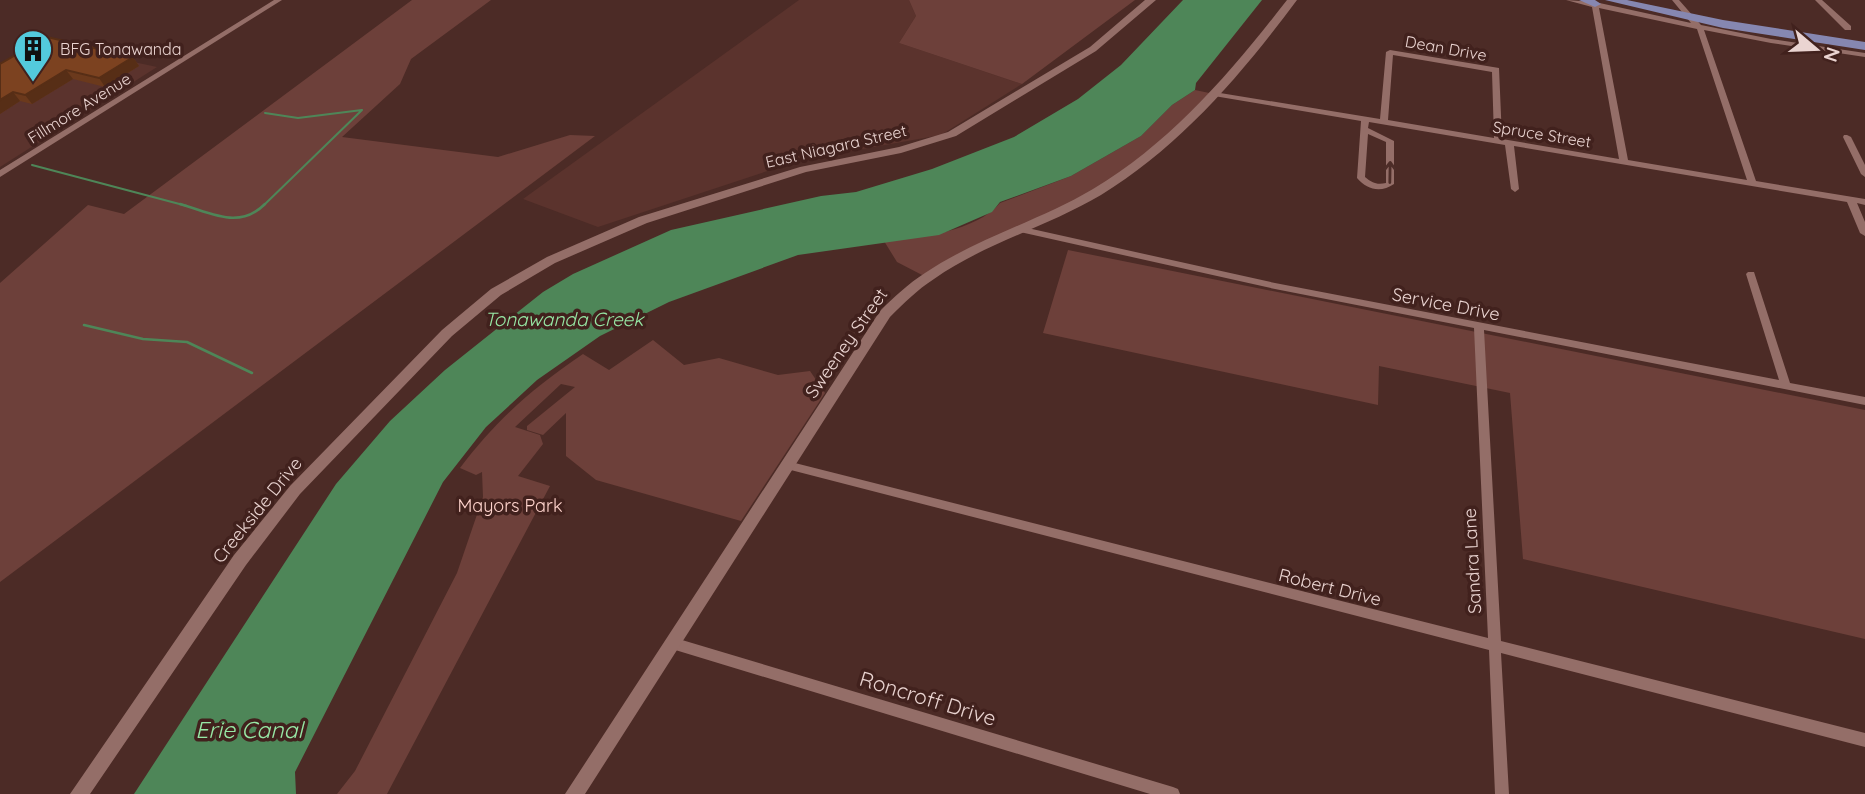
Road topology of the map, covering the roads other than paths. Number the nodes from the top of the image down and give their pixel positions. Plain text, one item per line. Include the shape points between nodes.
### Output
1 (279, 0) edge
2 (1151, 0) edge
3 (1292, 0) edge
4 (1569, 0) edge
5 (1611, 0) edge
6 (1640, 0) edge
7 (1818, 0) edge
8 (1590, 2) edge
9 (1683, 9) edge
10 (1700, 28) junction
11 (1848, 28) dead end
12 (1723, 32) junction
13 (1767, 32) junction
14 (1865, 39) edge
15 (1865, 46) edge
16 (1865, 55) edge
17 (1214, 94) junction
18 (1365, 119) junction
19 (1384, 122) junction
20 (1364, 129) junction
21 (1847, 137) dead end
22 (1498, 141) junction
23 (1509, 143) junction
24 (1624, 162) junction
25 (4, 167) edge
26 (1865, 173) edge
27 (0, 174) edge
28 (1752, 183) junction
29 (1515, 189) dead end
30 (1851, 200) junction
31 (1865, 202) edge
32 (1023, 230) junction
33 (1865, 233) edge
34 (1751, 274) dead end
35 (506, 285) joint
36 (1479, 327) junction
37 (1786, 385) junction
38 (1865, 401) edge
39 (787, 466) junction
40 (672, 643) junction
41 (1493, 647) junction
42 (1865, 740) edge
43 (79, 794) edge
44 (574, 794) edge
45 (1172, 794) edge
46 (1502, 794) edge

1 - 25 street, Fillmore Avenue
2 - 35 street, East Niagara Street via 1093,49 952,134 901,150 804,169 709,198 597,239
3 - 17 street, Sweeney Street
4 - 8 street
5 - 9 main road
6 - 9 main road
7 - 11 street
8 - 10 street
8 - 24 street
9 - 10 street
9 - 13 main road
9 - 14 main road
10 - 12 street
10 - 28 street
12 - 13 main road
12 - 16 street
13 - 15 main road
17 - 18 street, Spruce Street
17 - 32 street, Sweeney Street via 1133,169
18 - 19 street, Spruce Street
18 - 20 street
19 - 22 street, Spruce Street
19 - 22 street, Dean Drive via 1390,52 1496,70
20 -> 20 street via 1361,178 1369,185 1390,184 1390,141
21 - 26 street
22 - 23 street, Spruce Street
23 - 24 street, Spruce Street
23 - 29 street
24 - 28 street, Spruce Street
25 - 27 street, Fillmore Avenue
28 - 30 street, Spruce Street
30 - 31 street, Spruce Street
30 - 33 street
32 - 36 street, Service Drive
32 - 39 street, Sweeney Street via 925,276 903,293
34 - 37 street
35 - 43 street, Creekside Drive via 447,333 295,490 240,560
36 - 37 street, Service Drive
36 - 41 street, Sandra Lane
37 - 38 street, Service Drive
39 - 40 street, Sweeney Street
39 - 41 street, Robert Drive
40 - 44 street, Sweeney Street
40 - 45 street, Roncroff Drive
41 - 42 street, Robert Drive
41 - 46 street, Sandra Lane

